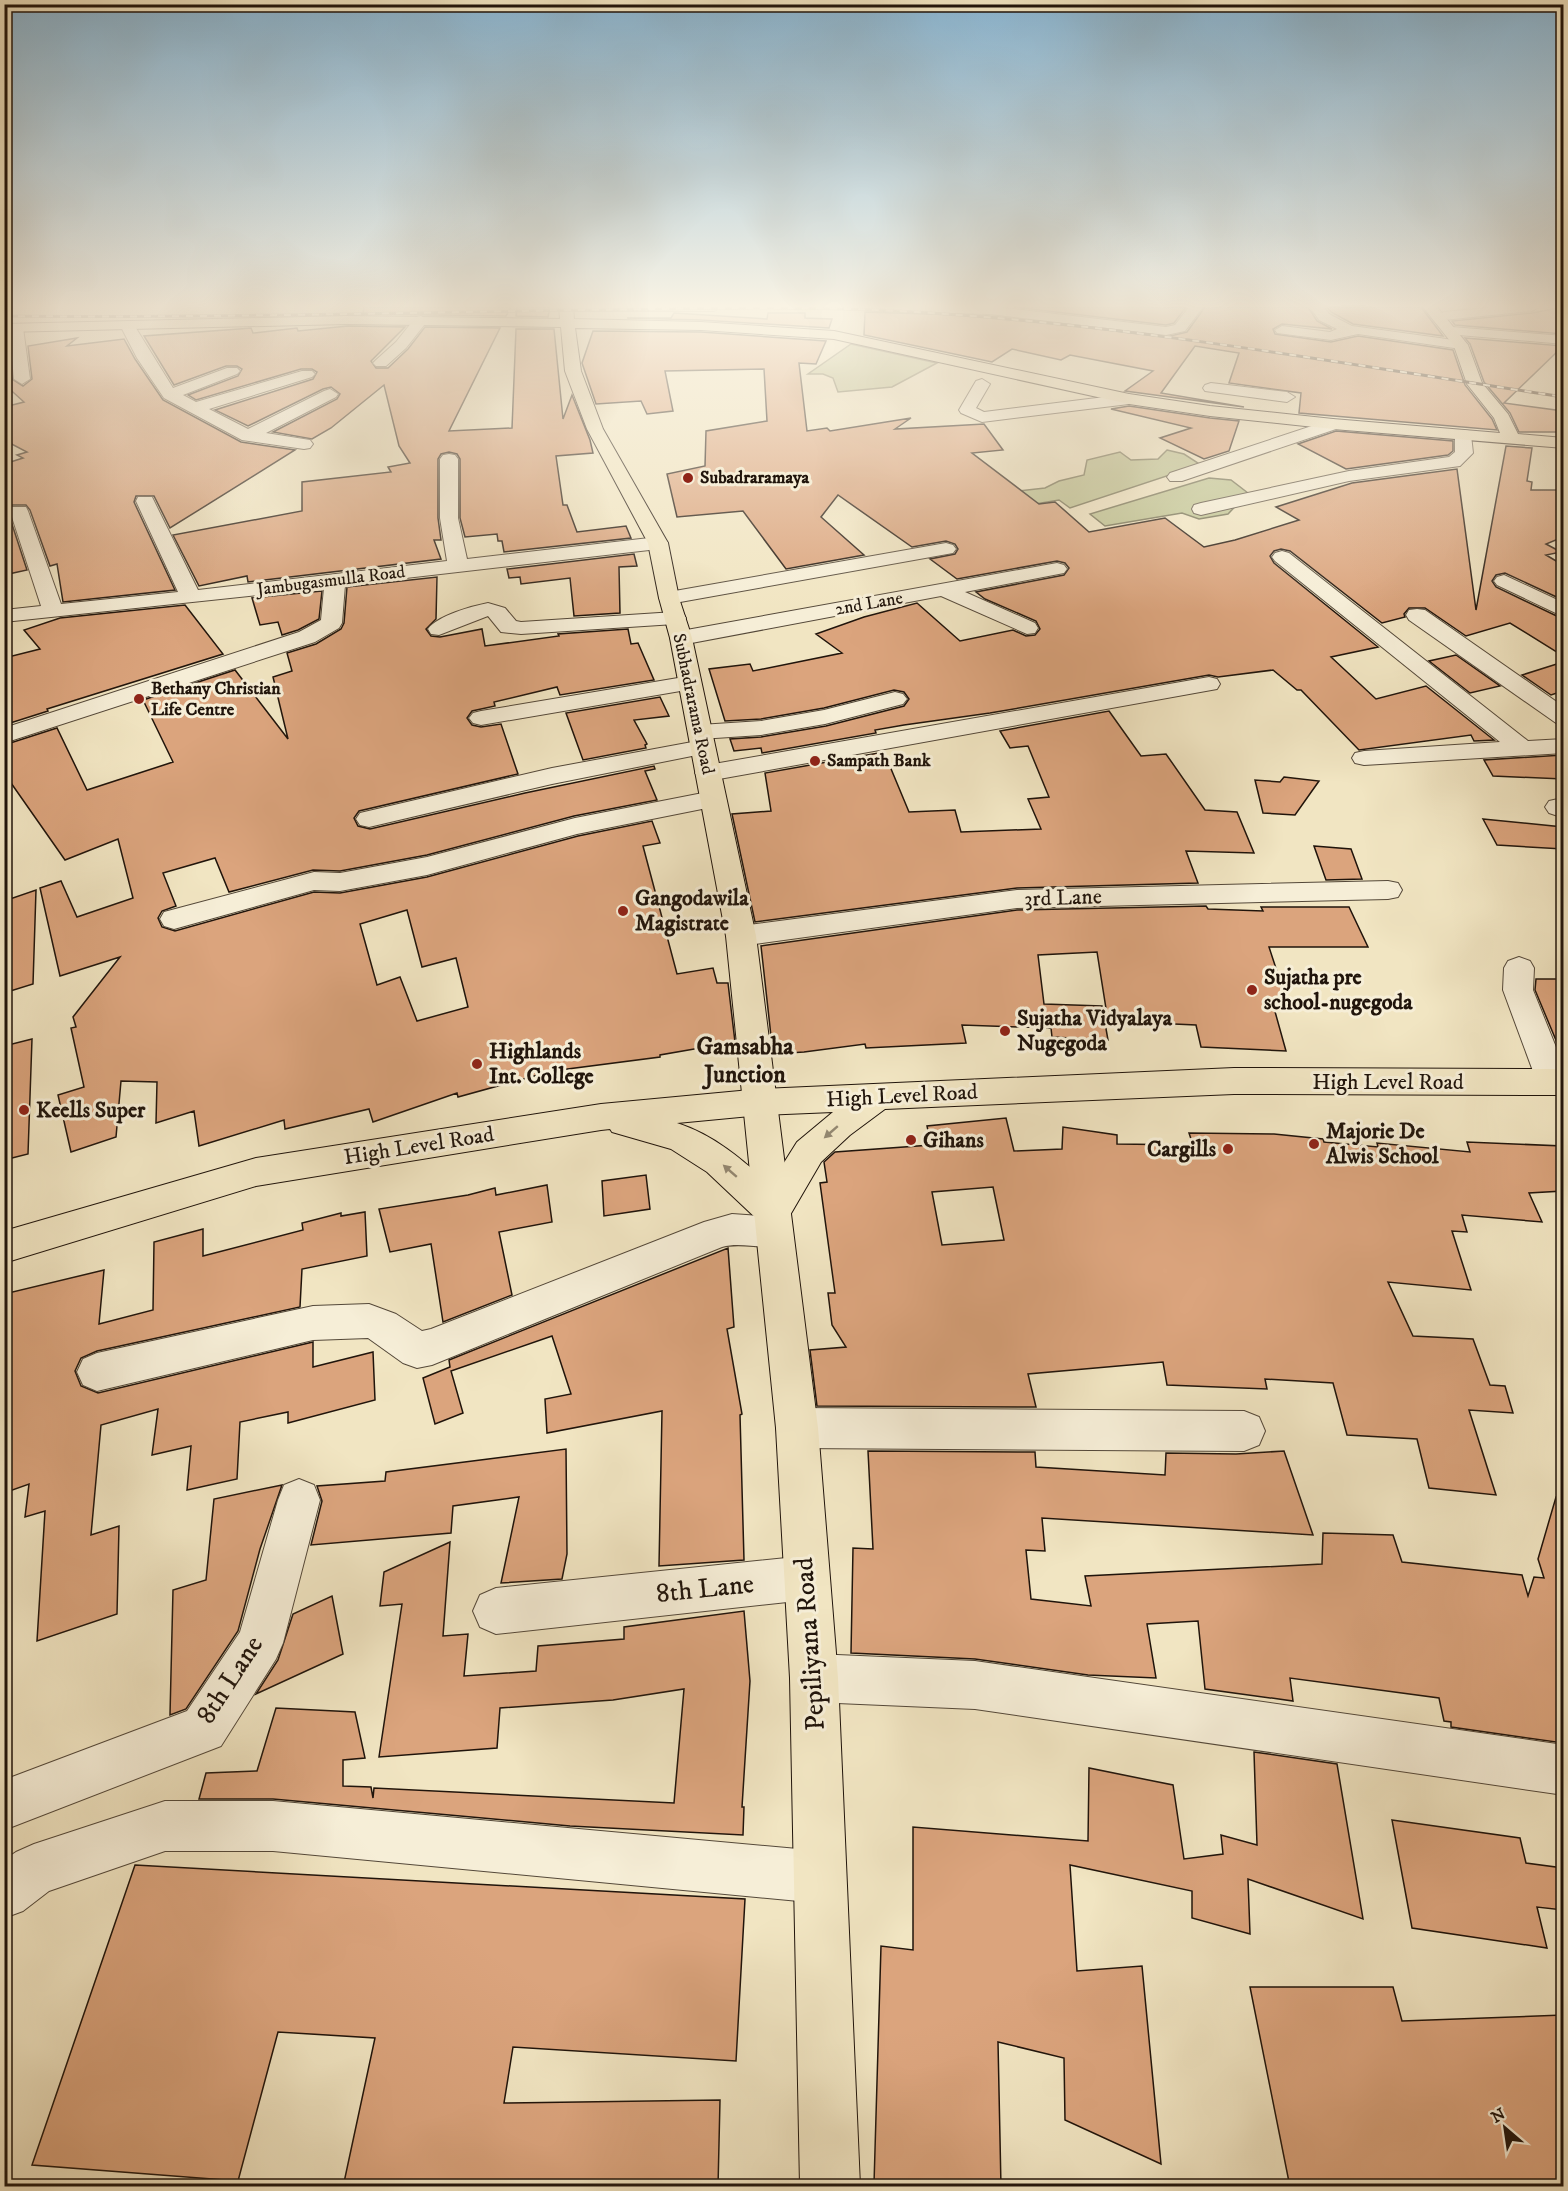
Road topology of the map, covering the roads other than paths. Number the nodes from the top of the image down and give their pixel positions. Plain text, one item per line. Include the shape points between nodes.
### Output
1 (202, 409) edge
2 (300, 409) edge
3 (587, 409) edge
4 (967, 409) edge
5 (1045, 409) edge
6 (1198, 409) edge
7 (1496, 409) edge
8 (1210, 411) joint
9 (1333, 424) junction
10 (1463, 435) junction
11 (248, 436) junction
12 (1512, 440) junction
13 (1563, 443) edge
14 (304, 444) dead end
15 (449, 459) dead end
16 (1176, 477) dead end
17 (145, 501) dead end
18 (1201, 509) dead end
19 (19, 511) dead end
20 (658, 543) junction
21 (946, 549) dead end
22 (1282, 557) dead end
23 (458, 565) junction
24 (1057, 569) dead end
25 (335, 581) junction
26 (1504, 581) dead end
27 (944, 590) junction
28 (191, 597) junction
29 (53, 611) junction
30 (1563, 611) edge
31 (1417, 615) dead end
32 (4, 616) edge
33 (675, 618) junction
34 (1027, 628) dead end
35 (439, 629) dead end
36 (690, 683) junction
37 (1209, 684) dead end
38 (896, 699) dead end
39 (481, 718) dead end
40 (1563, 718) edge
41 (4, 736) edge
42 (702, 739) junction
43 (1563, 746) edge
44 (1521, 747) junction
45 (1364, 758) dead end
46 (711, 786) junction
47 (369, 819) dead end
48 (1388, 890) dead end
49 (174, 919) dead end
50 (741, 936) junction
51 (1519, 968) dead end
52 (1558, 1082) edge
53 (878, 1097) junction
54 (761, 1102) junction
55 (601, 1117) junction
56 (774, 1222) junction
57 (4, 1247) edge
58 (98, 1371) dead end
59 (796, 1428) junction
60 (1244, 1431) dead end
61 (299, 1500) dead end
62 (806, 1578) junction
63 (496, 1611) dead end
64 (814, 1678) junction
65 (1563, 1770) edge
66 (4, 1805) edge
67 (820, 1877) junction
68 (4, 1892) edge
69 (830, 2187) edge

1 - 11 street
2 - 11 street
3 - 20 main road, Subhadrarama Road
4 - 5 street via 982,417
6 - 8 main road
7 - 12 main road
8 - 9 main road
9 - 10 main road
9 - 16 street
10 - 12 main road
10 - 18 street via 1464,453 1454,462 1349,476
11 - 14 street
12 - 13 main road
15 - 23 street via 449,518
17 - 28 street
19 - 29 street
20 - 23 street, Jambugasmulla Road
20 - 33 main road, Subhadrarama Road
21 - 33 street
22 - 44 street
23 - 25 street, Jambugasmulla Road
24 - 27 street, 2nd Lane
25 - 28 street, Jambugasmulla Road
25 - 41 street via 331,623 307,637
26 - 30 street
27 - 33 street, 2nd Lane
27 - 34 street
28 - 29 street, Jambugasmulla Road
29 - 32 street, Jambugasmulla Road
31 - 40 street
33 - 35 street via 521,628 509,627 490,609
33 - 36 main road, Subhadrarama Road
36 - 39 street
36 - 42 main road, Subhadrarama Road
37 - 46 street
38 - 42 street via 825,717
42 - 46 main road, Subhadrarama Road
42 - 47 street
43 - 44 street
44 - 45 street
46 - 49 street via 427,866 340,882 314,881
46 - 50 main road, Subhadrarama Road
48 - 50 street, 3rd Lane via 1017,899
50 - 54 main road, Subhadrarama Road
51 - 52 street via 1518,990
52 - 53 main road, High Level Road via 1234,1082
53 - 54 main road, High Level Road
53 -> 56 main road via 809,1152
54 - 55 main road, High Level Road
54 - 56 main road, Pepiliyana Road
56 -> 55 main road via 731,1171 707,1152 681,1138
55 - 57 main road, High Level Road via 256,1172
56 - 58 street via 717,1233 432,1347 417,1350 369,1320 313,1323
56 - 59 main road, Pepiliyana Road
59 - 60 street
59 - 62 main road, Pepiliyana Road
61 - 66 street, 8th Lane via 260,1643 204,1729
62 - 63 street, 8th Lane
62 - 64 main road, Pepiliyana Road
64 - 65 street via 975,1685
64 - 67 main road, Pepiliyana Road
67 - 68 street via 273,1827 165,1826 34,1870
67 - 69 main road, Pepiliyana Road

